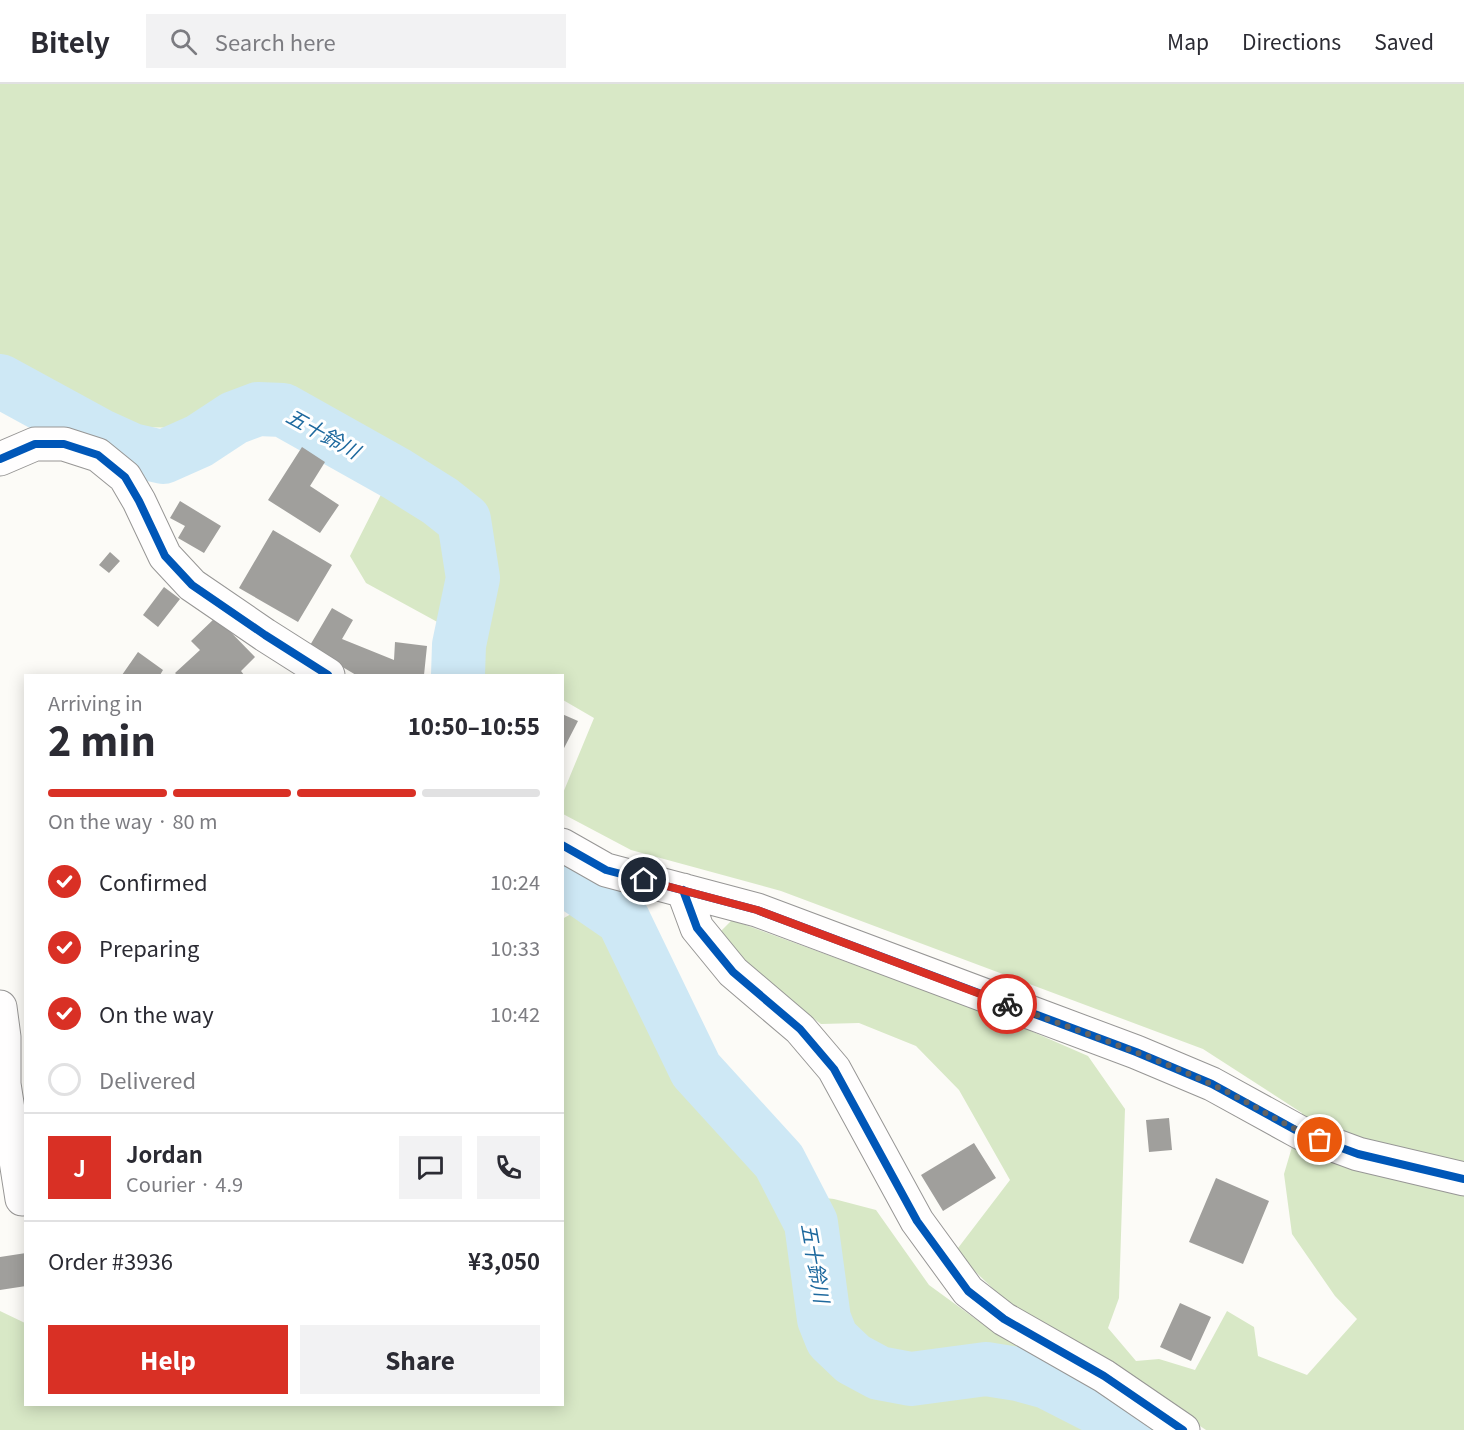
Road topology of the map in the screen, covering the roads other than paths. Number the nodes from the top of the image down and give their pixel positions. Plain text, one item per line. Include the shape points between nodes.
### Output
1 (0, 459) edge
2 (326, 674) edge
3 (564, 846) edge
4 (683, 890) junction
5 (1, 1027) edge
6 (1464, 1179) edge
7 (22, 1198) dead end
8 (1183, 1430) edge

1 - 2 street via 35,444 64,444 98,455 125,477 165,556 192,585
3 - 4 street via 606,870
4 - 6 street via 757,910 1136,1052 1212,1084 1301,1132 1358,1154
4 - 8 street via 697,928 733,972 800,1029 834,1069 917,1221 968,1291 1004,1318 1104,1376
5 - 7 street via 4,1084

